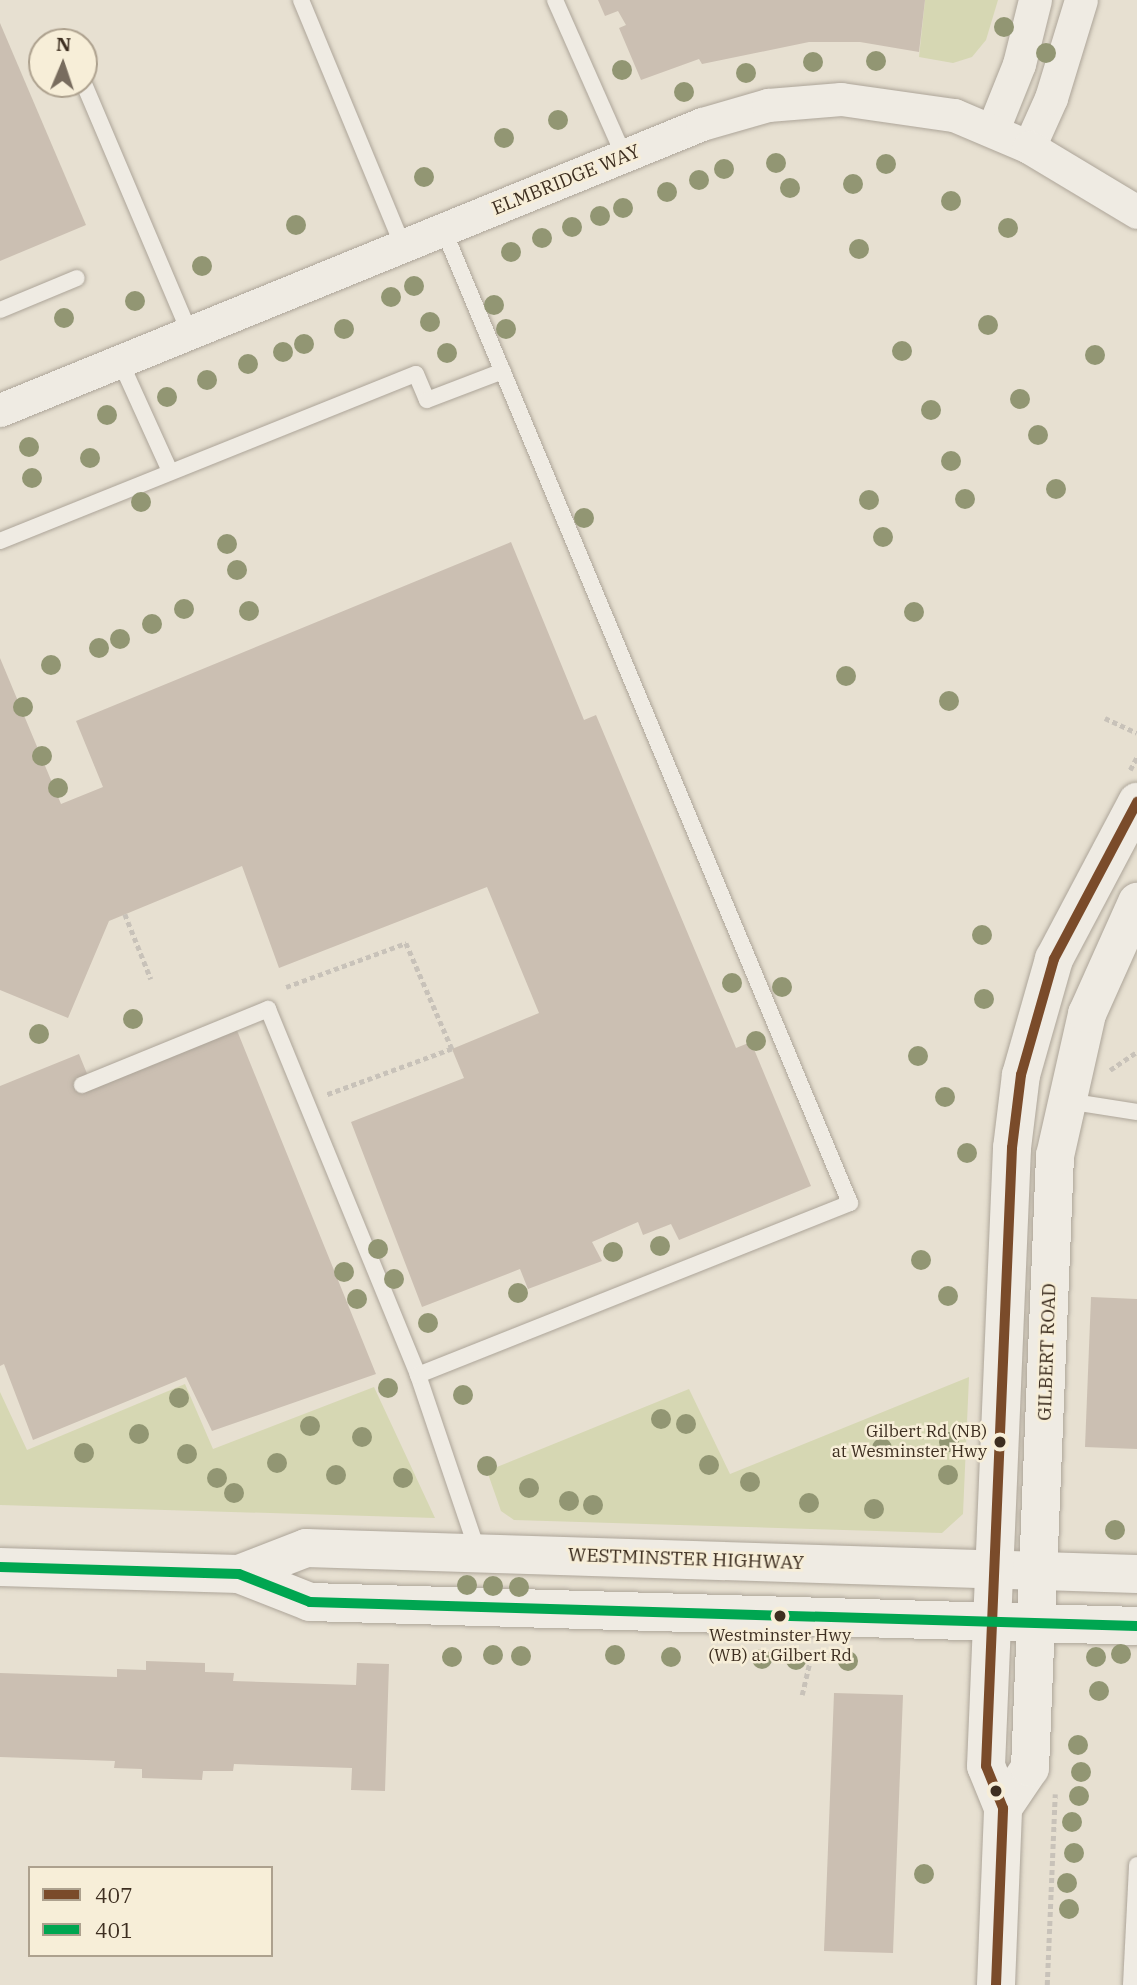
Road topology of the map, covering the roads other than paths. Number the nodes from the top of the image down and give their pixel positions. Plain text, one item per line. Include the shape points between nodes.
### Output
1 (301, 0) edge
2 (555, 0) edge
3 (1035, 0) edge
4 (1081, 0) edge
5 (90, 98) edge
6 (993, 129) junction
7 (1029, 147) junction
8 (624, 156) junction
9 (1137, 212) edge
10 (444, 231) junction
11 (403, 246) junction
12 (77, 278) dead end
13 (0, 310) edge
14 (190, 334) junction
15 (120, 361) junction
16 (503, 371) junction
17 (0, 410) edge
18 (170, 471) junction
19 (0, 541) edge
20 (1137, 802) edge
21 (1137, 902) edge
22 (82, 1085) dead end
23 (1064, 1100) junction
24 (1137, 1112) edge
25 (418, 1375) junction
26 (478, 1552) junction
27 (0, 1567) edge
28 (994, 1569) junction
29 (1038, 1570) junction
30 (239, 1574) junction
31 (1137, 1574) edge
32 (992, 1622) junction
33 (1036, 1623) junction
34 (1137, 1626) edge
35 (1003, 1808) junction
36 (1137, 1865) edge
37 (1133, 1982) edge
38 (996, 1985) edge

1 - 11 lane
2 - 8 lane
3 - 6 street via 1019,64
4 - 7 street via 1051,98
5 - 14 lane
6 - 7 street, ELMBRIDGE WAY
6 - 8 street, ELMBRIDGE WAY via 911,106 803,100 737,111
7 - 9 street, ELMBRIDGE WAY
8 - 10 street, ELMBRIDGE WAY
10 - 11 street, ELMBRIDGE WAY
10 - 16 lane
11 - 14 street, ELMBRIDGE WAY
12 - 13 lane
14 - 15 street, ELMBRIDGE WAY
15 - 17 street, ELMBRIDGE WAY
15 - 18 lane
16 - 18 lane via 427,400 416,374
16 - 25 lane via 850,1203
18 - 19 lane
20 - 28 main road via 1054,959 1021,1075 1012,1148
21 - 23 main road, GILBERT ROAD via 1087,1014
22 - 25 lane via 268,1009
23 - 24 lane
23 - 29 main road, GILBERT ROAD via 1055,1156
25 - 26 lane
26 - 28 main road, WESTMINSTER HIGHWAY
26 - 30 main road, WESTMINSTER HIGHWAY via 306,1548
27 - 30 main road, WESTMINSTER HIGHWAY
28 - 29 main road, WESTMINSTER HIGHWAY
28 - 32 main road
29 - 31 main road, WESTMINSTER HIGHWAY
29 - 33 main road, GILBERT ROAD
30 - 32 main road, WESTMINSTER HIGHWAY via 310,1602
32 - 33 main road, WESTMINSTER HIGHWAY
32 - 35 main road via 986,1766
33 - 34 main road, WESTMINSTER HIGHWAY
33 - 35 main road, GILBERT ROAD via 1030,1768
35 - 38 main road
36 - 37 lane

